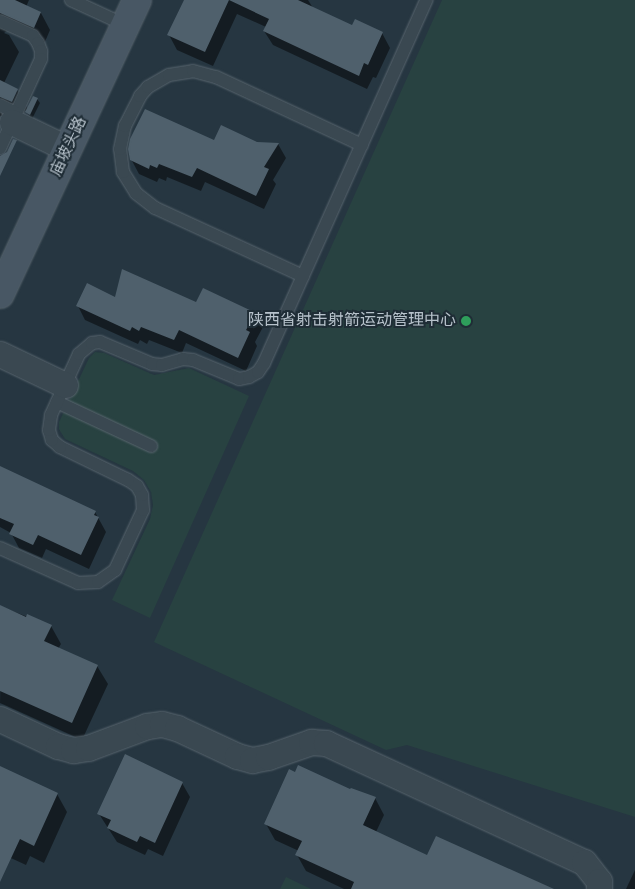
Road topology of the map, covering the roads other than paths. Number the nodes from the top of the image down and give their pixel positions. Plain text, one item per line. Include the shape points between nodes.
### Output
1 (71, 0) edge
2 (137, 0) edge
3 (426, 0) edge
4 (0, 21) edge
5 (125, 26) junction
6 (9, 114) edge
7 (362, 145) junction
8 (0, 148) edge
9 (68, 149) junction
10 (303, 276) junction
11 (0, 294) edge
12 (0, 354) edge
13 (61, 393) junction
14 (152, 446) dead end
15 (0, 548) edge
16 (0, 719) edge
17 (599, 889) edge

1 - 5 lane
2 - 5 street, 庙坡头路
3 - 7 lane
4 - 6 lane via 33,36 41,51 41,59
5 - 9 street, 庙坡头路
6 - 8 lane
6 - 9 street
7 - 10 lane
7 - 10 lane via 216,77 193,71 169,75 148,87 125,126 120,149 123,172 136,193 155,208
9 - 11 street, 庙坡头路
10 - 13 lane via 264,363 249,377 234,378 183,358 162,365 152,364 100,342 84,347
12 - 13 street
13 - 14 lane
13 - 15 lane via 49,420 52,440 64,450 137,486 143,500 141,515 115,570 98,582 71,581
16 - 17 street via 73,750 162,724 252,760 311,742 326,743 584,862 599,881

